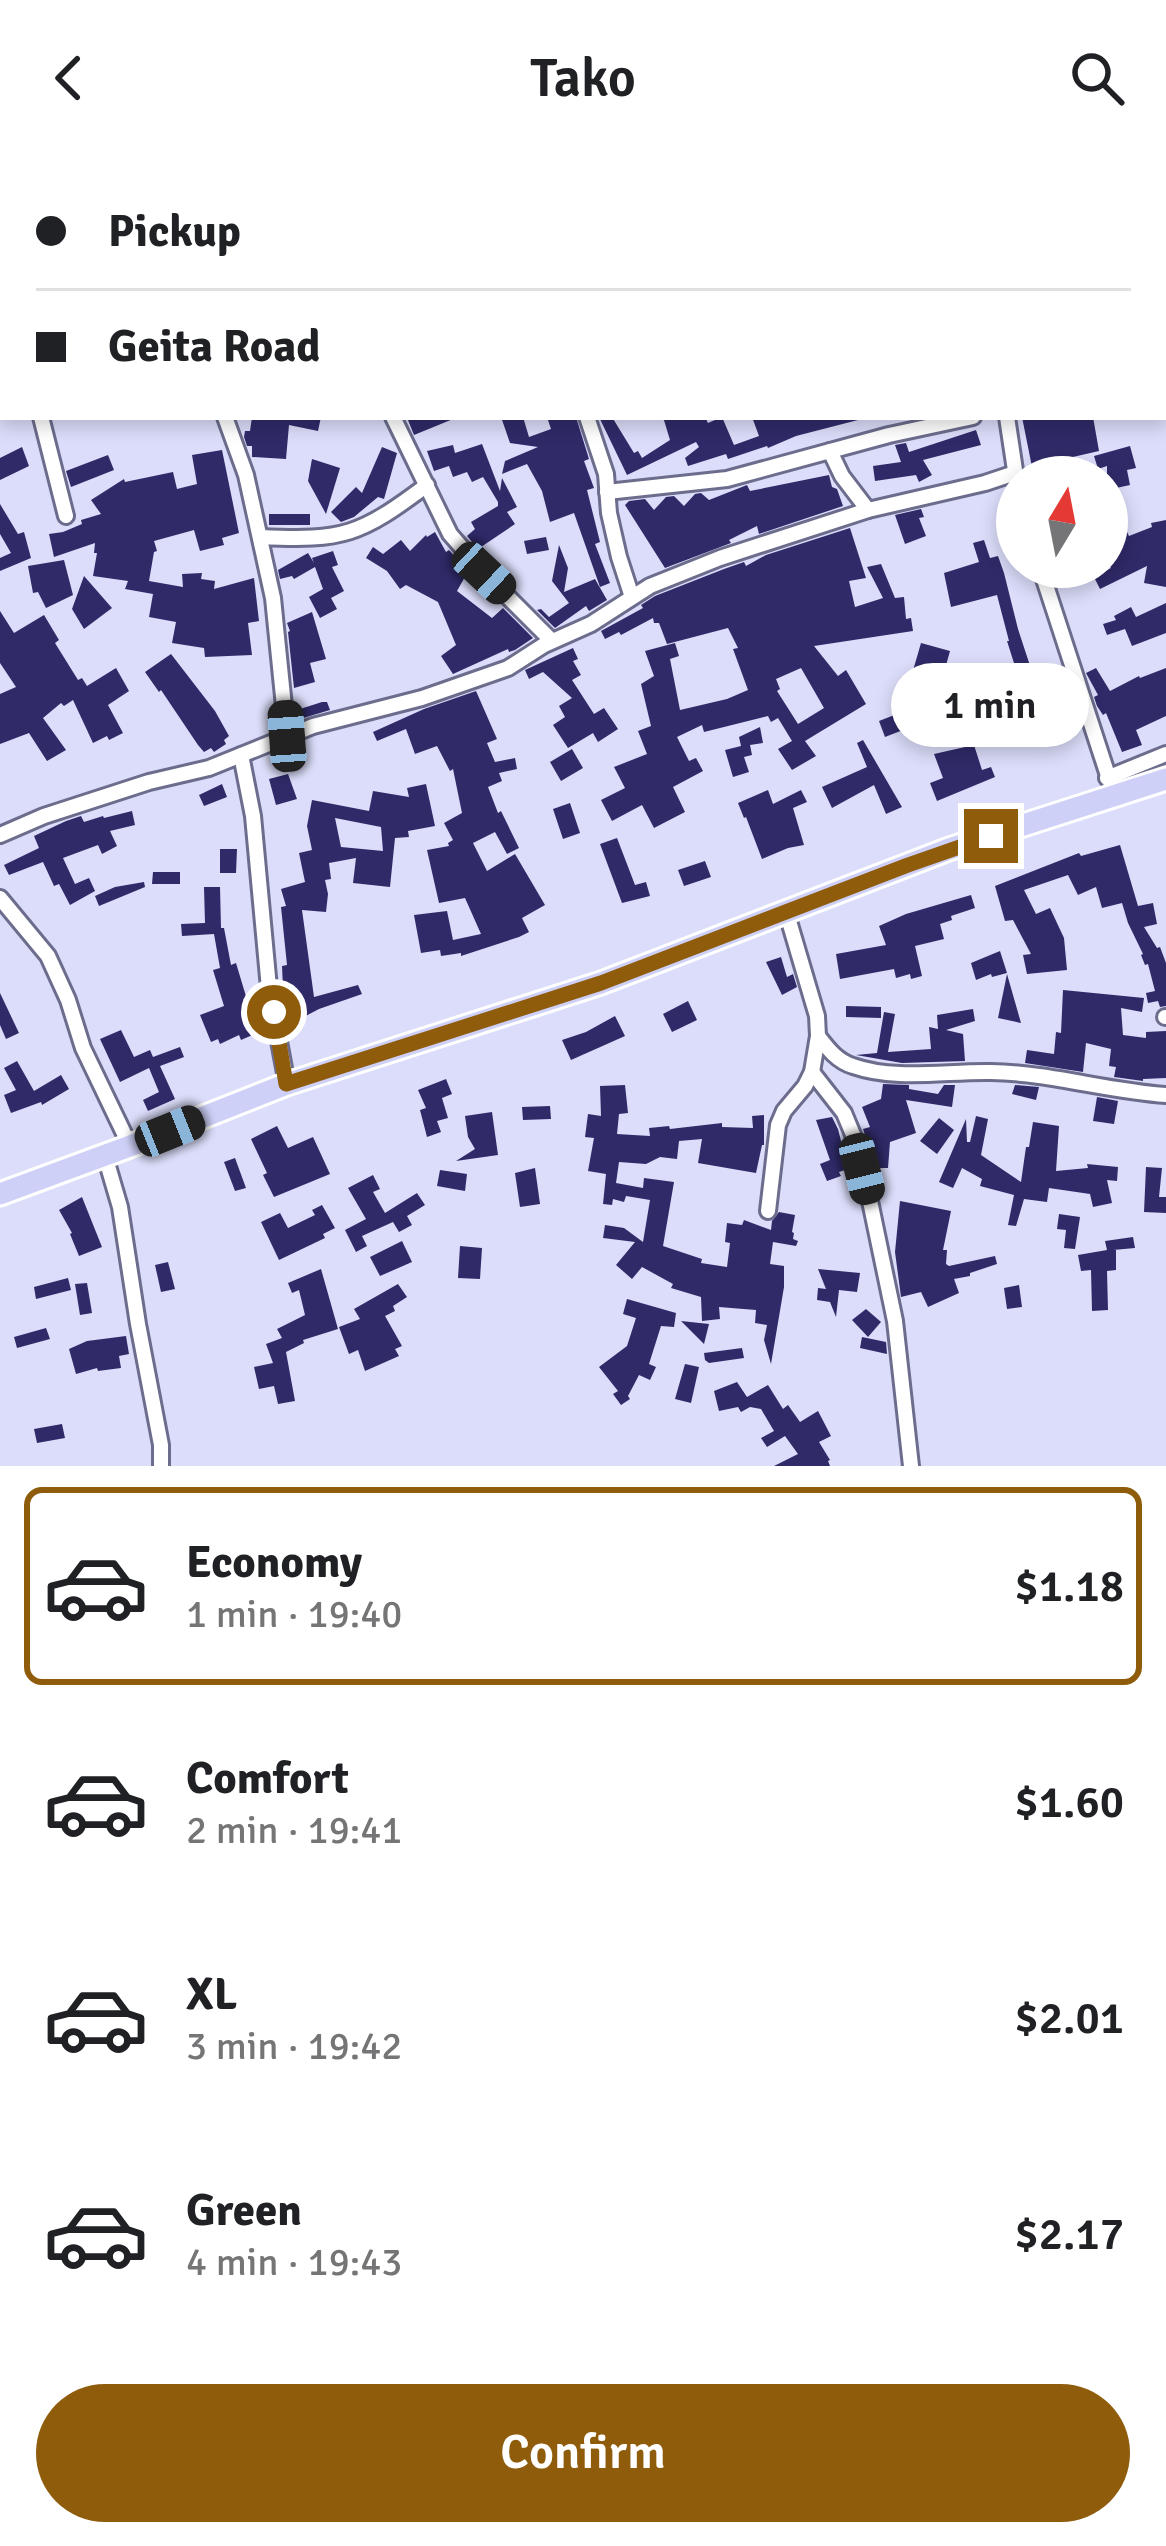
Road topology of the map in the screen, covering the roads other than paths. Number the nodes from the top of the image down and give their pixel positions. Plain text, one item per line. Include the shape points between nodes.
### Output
1 (41, 420) edge
2 (226, 420) edge
3 (394, 420) edge
4 (588, 420) edge
5 (958, 420) edge
6 (1007, 420) edge
7 (830, 452) junction
8 (1013, 456) edge
9 (996, 481) edge
10 (427, 485) junction
11 (607, 492) junction
12 (868, 510) junction
13 (66, 516) dead end
14 (261, 537) junction
15 (1047, 588) edge
16 (632, 597) junction
17 (553, 641) junction
18 (287, 736) junction
19 (241, 754) junction
20 (1166, 754) edge
21 (1166, 779) edge
22 (1111, 788) junction
23 (0, 835) edge
24 (0, 898) edge
25 (786, 911) junction
26 (818, 1036) junction
27 (812, 1072) junction
28 (286, 1084) junction
29 (1166, 1095) edge
30 (130, 1146) junction
31 (106, 1156) junction
32 (0, 1194) edge
33 (768, 1211) dead end
34 (161, 1466) edge
35 (911, 1466) edge

1 - 13 street
2 - 14 street
3 - 10 street
4 - 11 street
5 - 7 street
6 - 8 street
7 - 11 street via 727,479
7 - 12 street
9 - 12 street
10 - 14 street via 357,531
10 - 17 street via 450,534
11 - 16 street
12 - 16 street via 685,571
14 - 18 street
15 - 22 street
16 - 17 street
17 - 18 street via 460,686
18 - 19 street
19 - 23 street
19 - 28 street
20 - 22 street
21 - 22 highway
22 - 25 highway
24 - 30 street via 49,956
25 - 26 street
25 - 28 highway via 601,983
26 - 27 street
26 - 29 street via 842,1062 880,1072 989,1072
27 - 33 street via 778,1125
27 - 35 street via 854,1137 895,1321
28 - 30 highway
30 - 31 highway
31 - 32 highway
31 - 34 street

